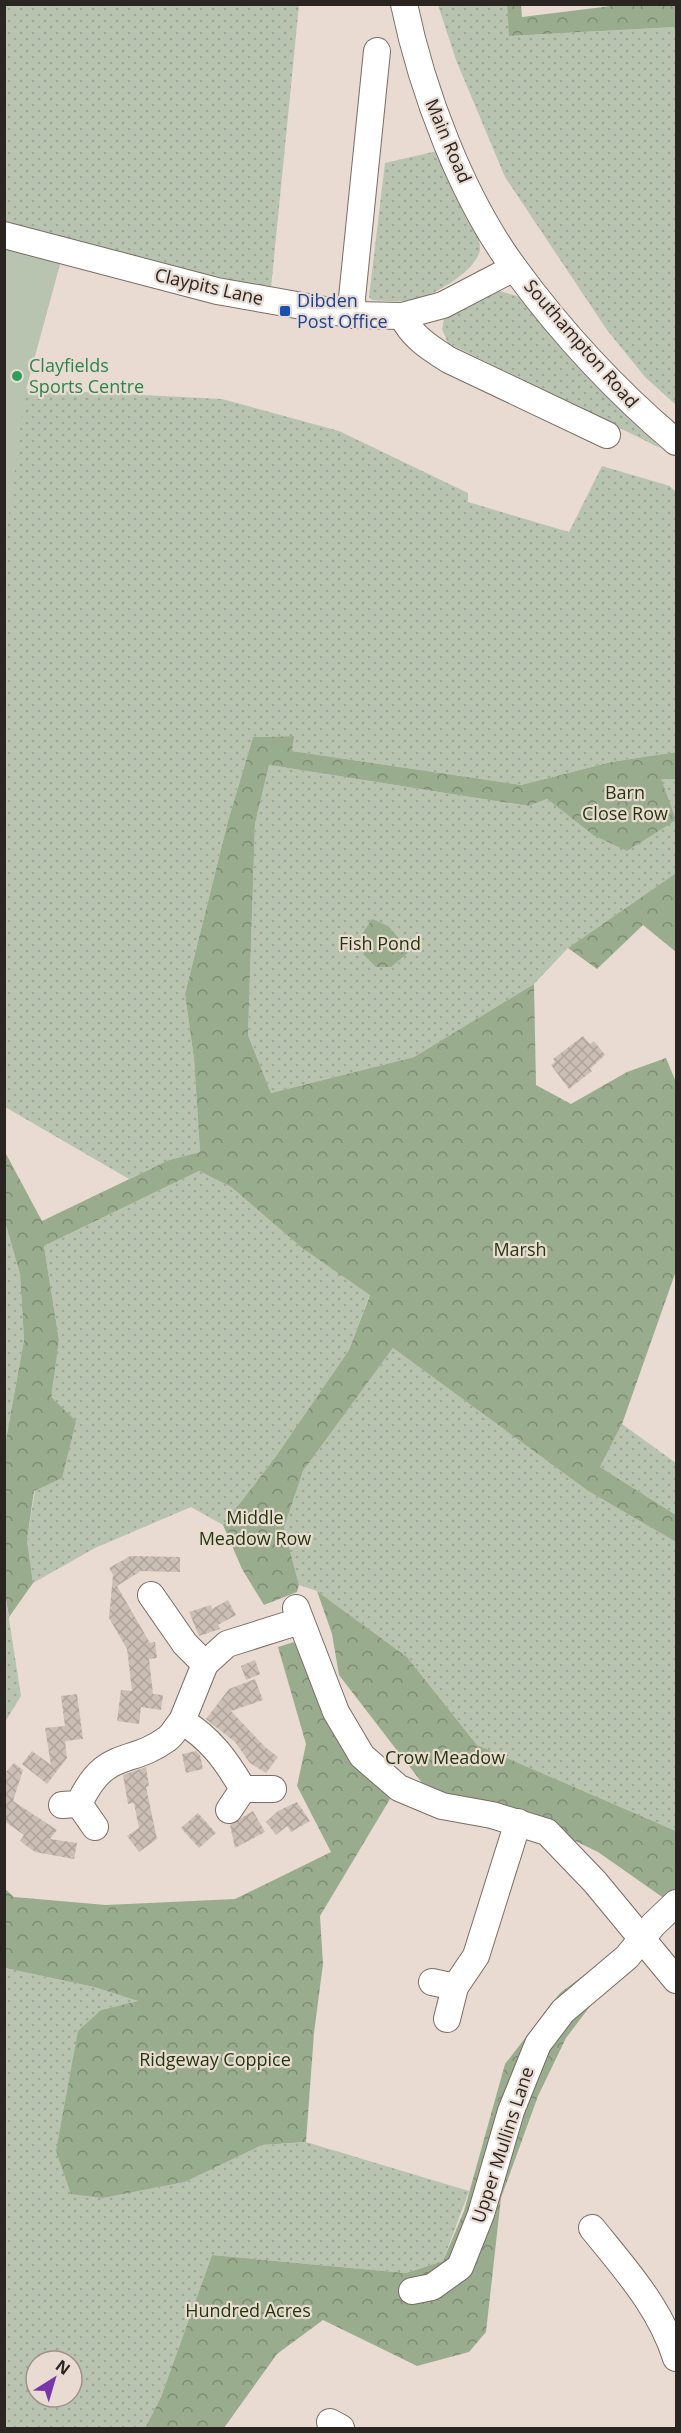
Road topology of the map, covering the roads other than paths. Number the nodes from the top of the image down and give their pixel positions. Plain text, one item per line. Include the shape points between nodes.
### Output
1 (404, 4) edge
2 (377, 51) dead end
3 (4, 235) edge
4 (514, 268) junction
5 (353, 315) junction
6 (402, 316) junction
7 (608, 435) dead end
8 (676, 442) edge
9 (151, 1595) dead end
10 (206, 1664) junction
11 (182, 1720) junction
12 (273, 1790) dead end
13 (518, 1822) junction
14 (95, 1827) dead end
15 (676, 1903) edge
16 (642, 1939) junction
17 (676, 1980) edge
18 (447, 2019) dead end
19 (592, 2228) dead end
20 (412, 2291) dead end
21 (676, 2358) edge

1 - 4 street, Main Road via 419,67 436,114 474,202
2 - 5 street
3 - 5 street, Claypits Lane via 217,291
4 - 6 street, Claypits Lane via 443,305
4 - 8 street, Southampton Road via 630,403
5 - 6 street, Claypits Lane
6 - 7 street via 425,345 449,360
9 - 10 street via 185,1644
10 - 11 street
10 - 13 street via 227,1644 298,1614 336,1712 362,1756 399,1788 442,1806
11 - 12 street via 222,1753 236,1799
11 - 14 street via 168,1739 113,1761 88,1783 71,1805
13 - 16 street via 547,1832
13 - 18 street via 476,1956 443,1985
15 - 16 street, Upper Mullins Lane
16 - 17 street
16 - 20 street, Upper Mullins Lane via 627,1957 563,2011 538,2044 510,2111 481,2214 460,2267 432,2287
19 - 21 street via 645,2294 669,2334

